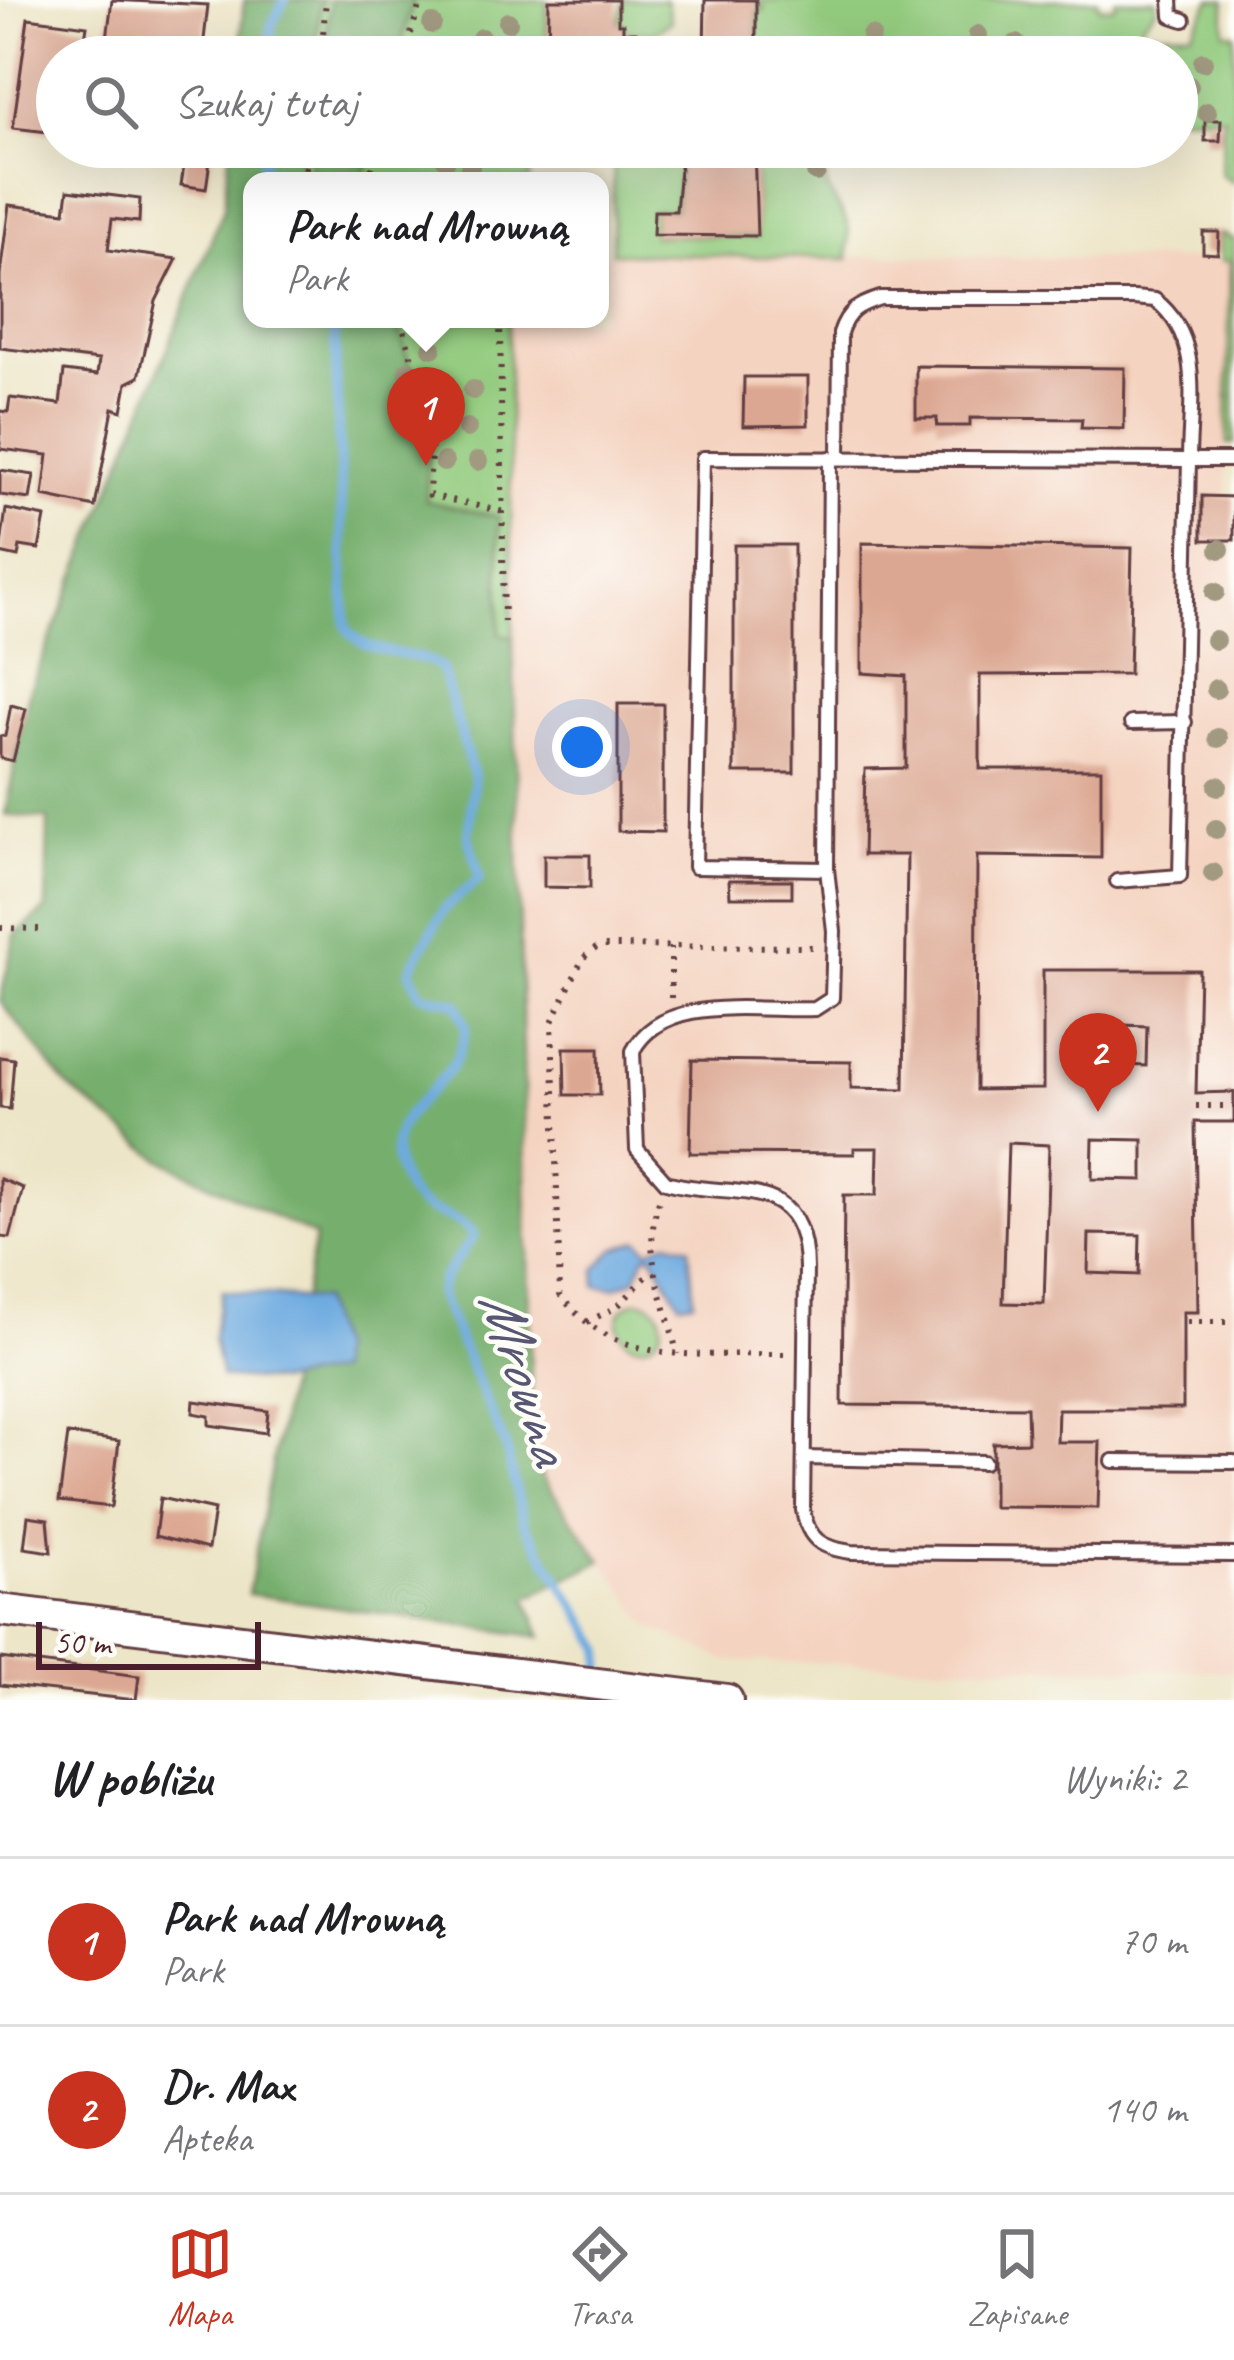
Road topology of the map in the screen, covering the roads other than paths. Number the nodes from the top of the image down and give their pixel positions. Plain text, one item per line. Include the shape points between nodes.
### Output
1 (1171, 0) edge
2 (1184, 20) dead end
3 (834, 458) junction
4 (1189, 460) junction
5 (1234, 460) edge
6 (1185, 722) junction
7 (1131, 723) dead end
8 (827, 869) junction
9 (1117, 881) dead end
10 (804, 1458) junction
11 (1113, 1461) dead end
12 (984, 1462) dead end
13 (1234, 1462) edge
14 (1234, 1555) edge
15 (0, 1610) edge
16 (727, 1700) edge

1 - 2 lane via 1172,16
3 - 4 lane
3 - 4 lane via 840,334 859,304 1134,298 1155,300 1184,331
3 - 8 lane
3 - 8 lane via 703,458 695,867
4 - 5 lane
4 - 6 lane
6 - 7 lane
6 - 9 lane via 1180,876
8 - 10 lane via 834,947 832,998 823,1008 671,1016 641,1035 632,1068 637,1149 666,1182 752,1190 778,1201 806,1249
10 - 12 lane
10 - 14 lane via 806,1526 829,1549
11 - 13 lane
15 - 16 street

